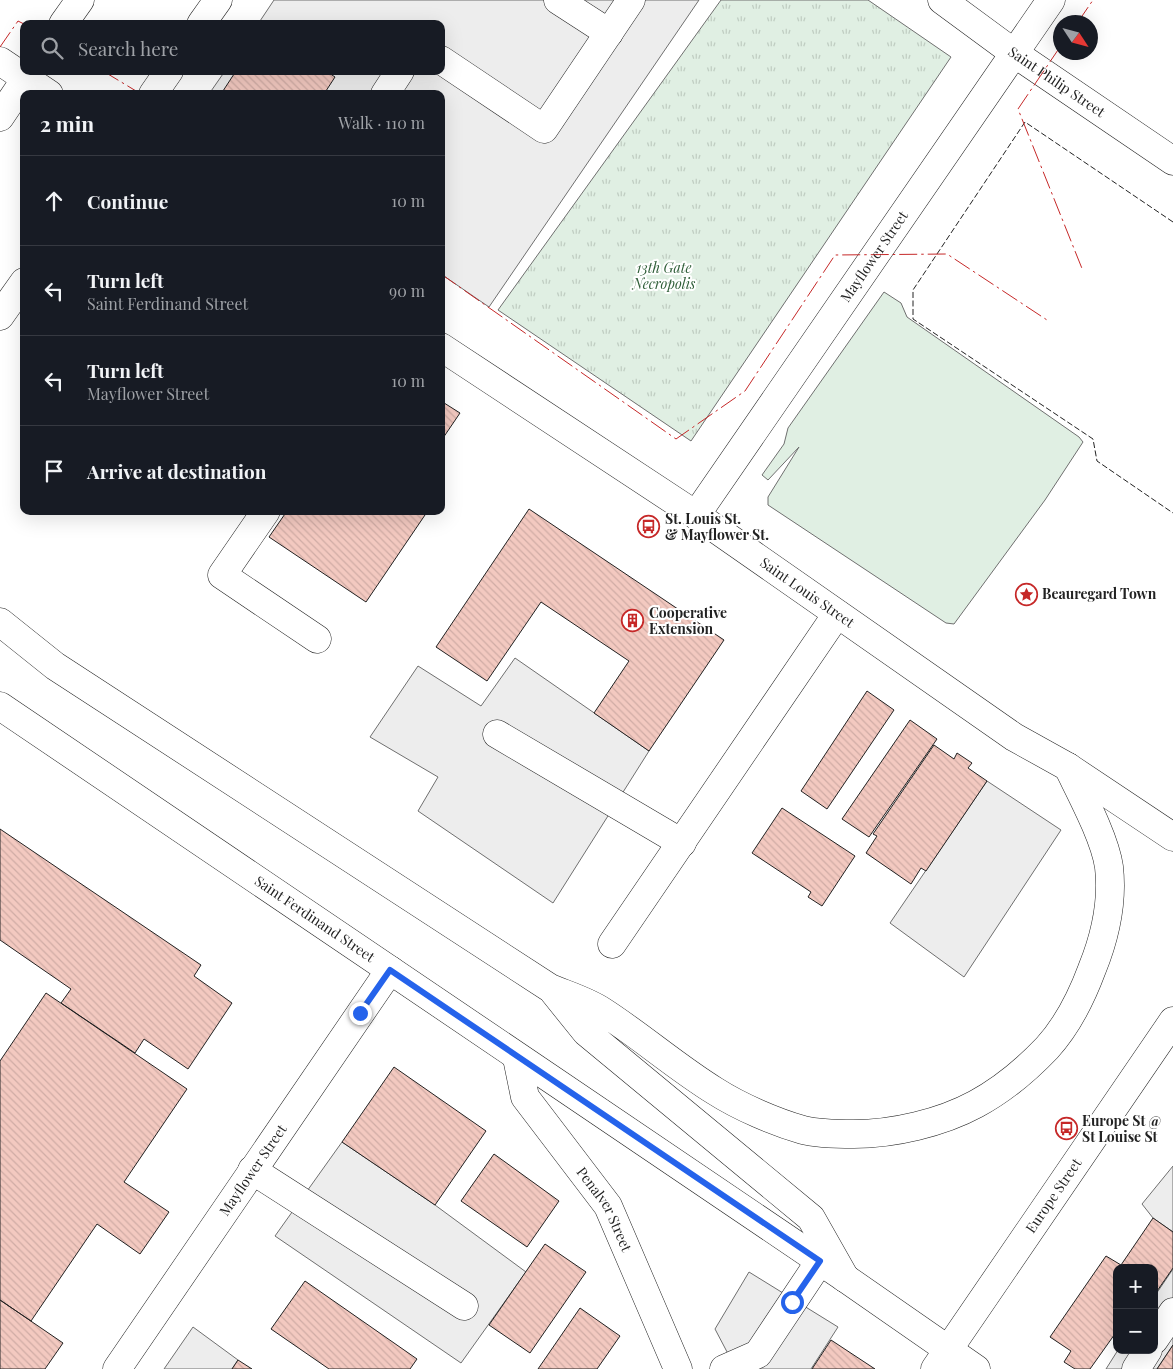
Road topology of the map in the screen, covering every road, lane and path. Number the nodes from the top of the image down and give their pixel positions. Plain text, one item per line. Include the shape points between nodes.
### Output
1 (80, 0) edge
2 (218, 0) edge
3 (558, 0) edge
4 (631, 0) edge
5 (942, 0) edge
6 (1052, 0) edge
7 (66, 20) edge
8 (205, 20) edge
9 (609, 33) junction
10 (1014, 53) junction
11 (0, 62) edge
12 (445, 63) edge
13 (20, 71) edge
14 (28, 75) edge
15 (166, 75) edge
16 (397, 75) edge
17 (44, 90) edge
18 (156, 90) edge
19 (387, 90) edge
20 (0, 117) edge
21 (1173, 161) edge
22 (20, 288) edge
23 (0, 316) edge
24 (445, 350) edge
25 (263, 515) edge
26 (696, 515) junction
27 (837, 614) junction
28 (0, 622) edge
29 (317, 639) dead end
30 (0, 706) edge
31 (497, 734) dead end
32 (1068, 767) junction
33 (1173, 837) edge
34 (682, 843) junction
35 (612, 944) dead end
36 (390, 970) junction
37 (550, 988) junction
38 (1173, 1021) edge
39 (518, 1058) junction
40 (252, 1170) junction
41 (820, 1261) junction
42 (844, 1278) junction
43 (464, 1306) dead end
44 (1173, 1312) edge
45 (1158, 1334) edge
46 (1145, 1354) edge
47 (941, 1359) edge
48 (117, 1369) edge
49 (678, 1369) edge
50 (724, 1369) edge
51 (976, 1369) edge
52 (1136, 1369) edge

1 - 7 main road
2 - 8 main road
3 - 9 main road
4 - 9 main road
5 - 10 main road, Saint Philip Street
6 - 10 main road, Mayflower Street
9 - 12 main road via 544,130
10 - 21 main road, Saint Philip Street
10 - 26 main road, Mayflower Street
11 - 13 main road
14 - 17 main road
14 - 20 main road
15 - 18 main road
16 - 19 main road
22 - 23 main road
24 - 26 main road, Saint Louis Street
25 - 29 main road via 222,575
26 - 27 main road, Saint Louis Street
27 - 32 main road, Saint Louis Street via 1014,737
27 - 34 main road
28 - 37 main road via 55,666
30 - 36 main road, Saint Ferdinand Street
31 - 34 main road
32 - 33 main road, Saint Louis Street
32 - 37 main road via 1096,827 1109,867 1109,909 1102,946 1068,1018 1048,1047 1014,1078 976,1104 950,1116 877,1134 804,1130 762,1115 716,1092 600,1009
34 - 35 main road
36 - 39 main road, Saint Ferdinand Street
36 - 40 main road, Mayflower Street
37 - 42 main road via 586,1032 811,1218
38 - 47 main road, Europe Street
39 - 41 main road, Saint Ferdinand Street
39 - 49 main road, Penalver Street via 525,1097 608,1206
40 - 43 main road
40 - 48 main road, Mayflower Street
41 - 42 main road, Saint Ferdinand Street
41 - 50 main road via 758,1354
42 - 47 main road, Saint Ferdinand Street
44 - 45 main road
46 - 52 main road
47 - 51 main road, Saint Ferdinand Street

